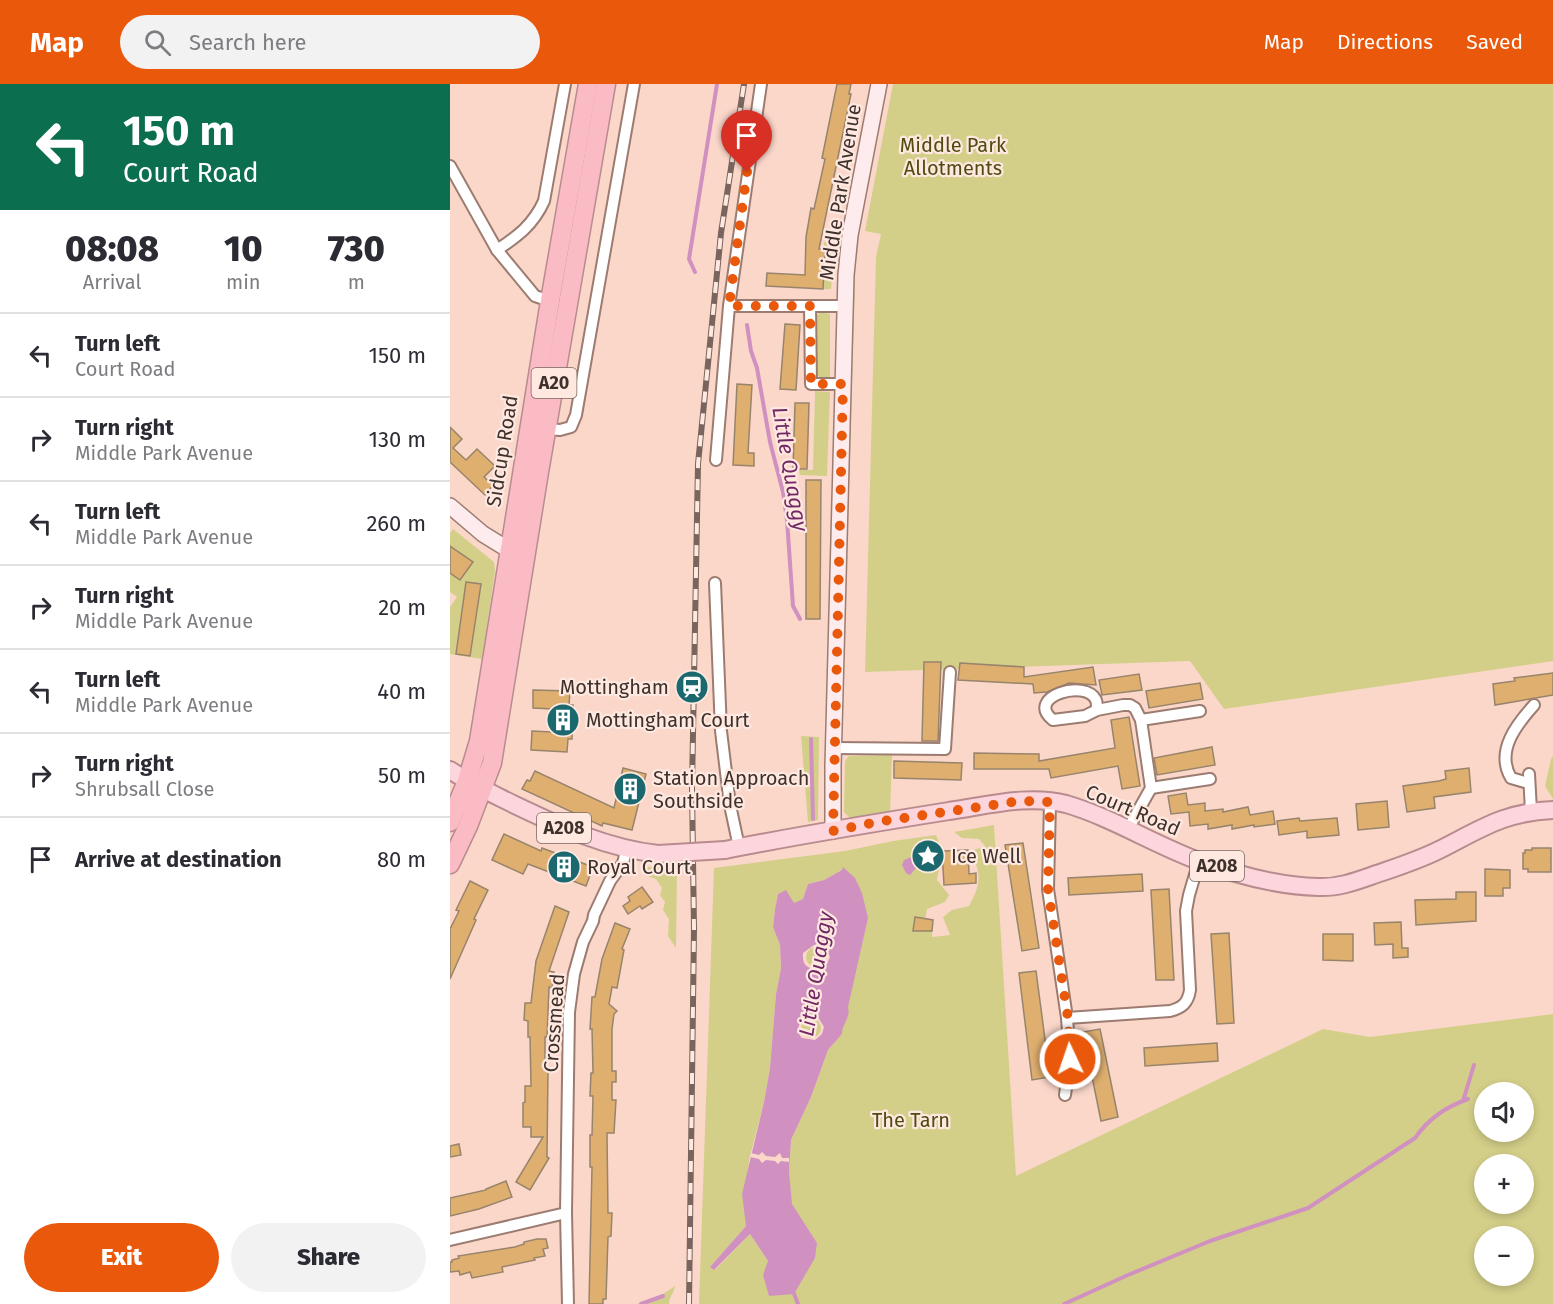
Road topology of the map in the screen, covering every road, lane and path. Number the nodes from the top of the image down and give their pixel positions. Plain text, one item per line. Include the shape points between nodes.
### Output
1 (565, 84) edge
2 (588, 84) edge
3 (606, 84) edge
4 (634, 84) edge
5 (761, 84) edge
6 (879, 84) edge
7 (450, 166) edge
8 (497, 250) junction
9 (550, 300) junction
10 (729, 306) junction
11 (810, 306) junction
12 (845, 306) junction
13 (843, 384) junction
14 (547, 429) junction
15 (716, 460) dead end
16 (450, 506) edge
17 (509, 550) junction
18 (715, 583) dead end
19 (950, 672) dead end
20 (1534, 705) dead end
21 (1097, 710) junction
22 (1200, 711) dead end
23 (1141, 720) junction
24 (834, 748) junction
25 (450, 770) edge
26 (1210, 779) dead end
27 (475, 785) junction
28 (1151, 788) junction
29 (1050, 802) junction
30 (1553, 810) edge
31 (1531, 811) junction
32 (450, 822) edge
33 (1128, 829) junction
34 (833, 831) junction
35 (627, 848) junction
36 (732, 848) junction
37 (1199, 861) junction
38 (450, 864) edge
39 (1068, 1018) junction
40 (1065, 1095) dead end
41 (566, 1213) junction
42 (450, 1240) edge
43 (568, 1304) edge

1 - 8 street via 544,201 523,232
2 - 9 highway, Sidcup Road / A20
3 - 14 highway, Sidcup Road / A20
4 - 14 street, Sidcup Road via 576,415 572,427
5 - 10 street
6 - 12 street, Middle Park Avenue via 850,235
7 - 8 street
8 - 9 street via 535,296
9 - 17 highway, Sidcup Road / A20
10 - 11 street, Middle Park Avenue
10 - 15 street
11 - 12 street, Middle Park Avenue
11 - 13 street, Middle Park Avenue via 811,384
12 - 13 street, Middle Park Avenue
13 - 24 street, Middle Park Avenue
14 - 27 highway, Sidcup Road / A20 via 492,763
16 - 17 street
17 - 27 highway, Sidcup Road / A20
18 - 36 street via 721,731
19 - 24 street via 945,749
20 - 31 street via 1514,730 1506,753 1510,778 1528,778
21 - 21 street via 1085,716 1053,720 1046,711 1051,696 1063,692 1088,692 1096,700
21 - 23 street via 1130,705
22 - 23 street
23 - 28 street
24 - 34 street, Middle Park Avenue
25 - 27 main road, Court Road / A208
26 - 28 street
27 - 32 highway, Sidcup Road / A20
27 - 35 main road, Court Road / A208 via 563,828
27 - 38 highway, Sidcup Road / A20
28 - 33 street
29 - 33 main road, Court Road / A208 via 1066,804
29 - 34 main road, Court Road / A208 via 1020,801
29 - 39 street via 1048,889
30 - 31 main road, Court Road / A208
31 - 37 main road, Court Road / A208 via 1494,822 1422,858 1337,886 1272,881
33 - 37 main road, Court Road / A208
34 - 36 main road, Court Road / A208
35 - 36 main road, Court Road / A208, bridge via 658,854
35 - 41 street, Crossmead via 623,863 610,880 594,915 574,974 569,1012
37 - 39 street via 1186,911 1190,990 1184,1005 1170,1011
39 - 40 street via 1070,1059
41 - 42 street
41 - 43 street, Crossmead

